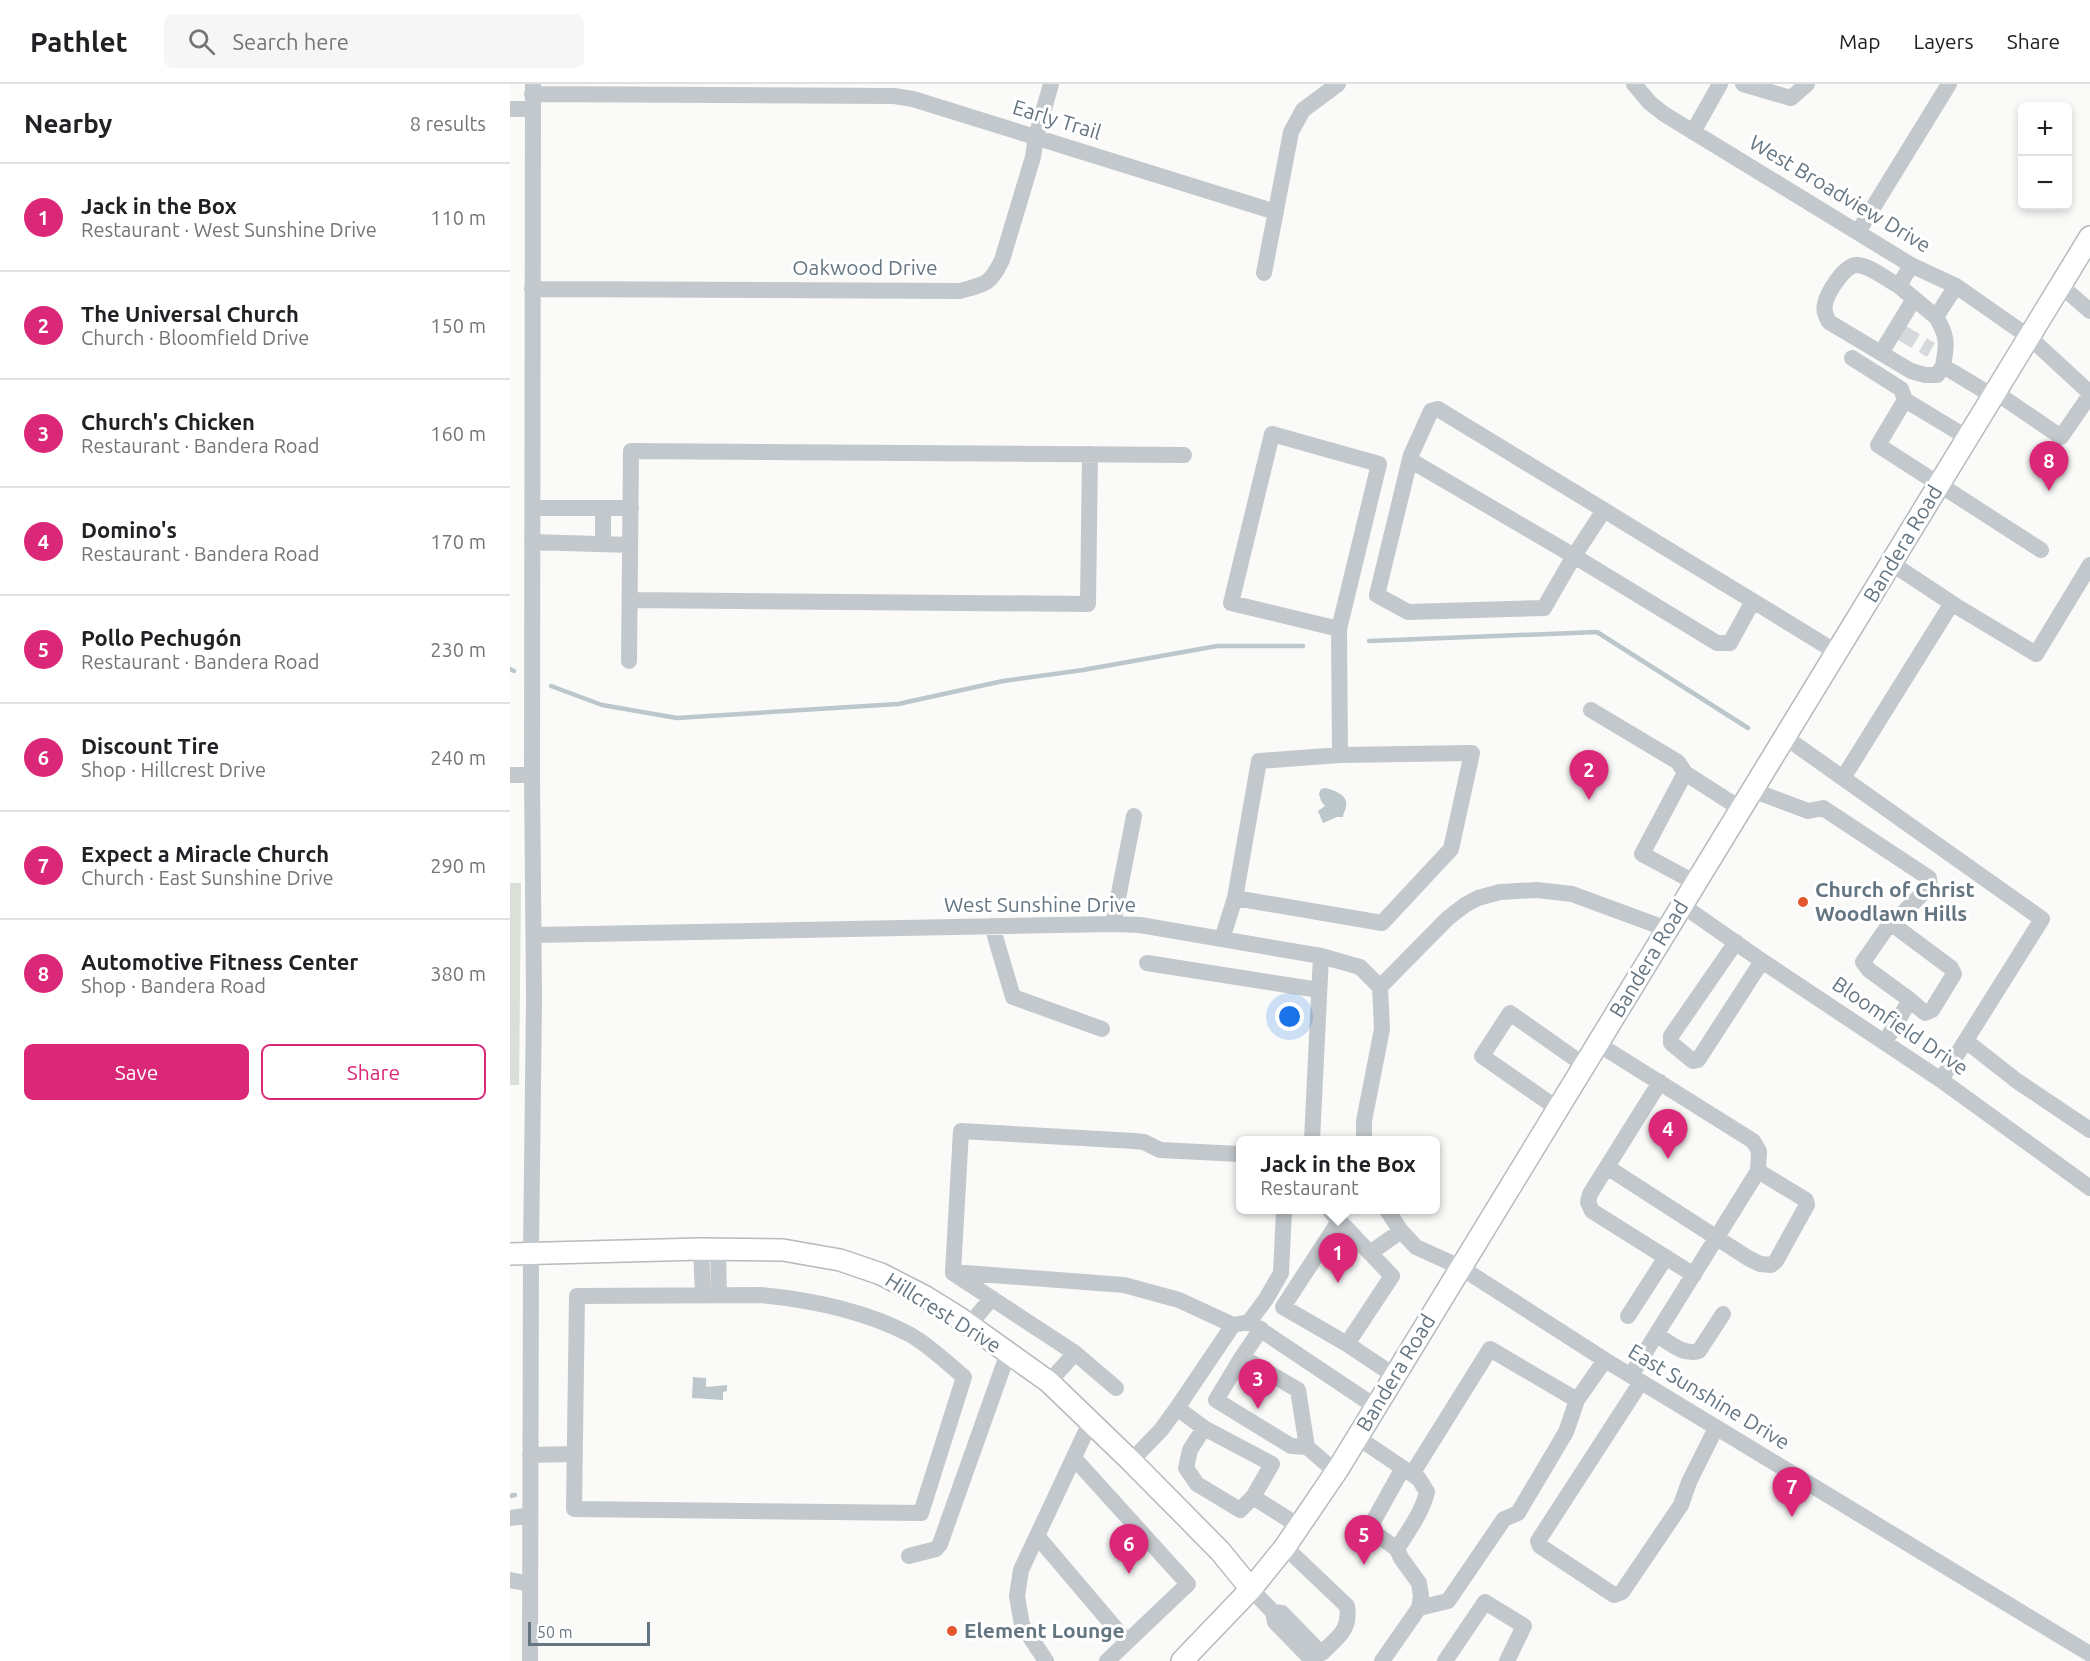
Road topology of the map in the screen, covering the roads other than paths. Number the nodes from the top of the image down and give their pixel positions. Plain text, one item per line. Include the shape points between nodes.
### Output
1 (1051, 84) edge
2 (1338, 84) edge
3 (1634, 84) edge
4 (1720, 84) edge
5 (1743, 84) edge
6 (1807, 84) edge
7 (1949, 84) edge
8 (532, 95) edge
9 (510, 109) edge
10 (1693, 132) junction
11 (1036, 137) junction
12 (1276, 212) junction
13 (1858, 232) junction
14 (2087, 247) edge
15 (1911, 265) junction
16 (1264, 273) dead end
17 (2060, 285) junction
18 (1899, 286) junction
19 (1956, 286) junction
20 (532, 289) junction
21 (1914, 299) junction
22 (2090, 311) edge
23 (1936, 317) junction
24 (2029, 337) junction
25 (1881, 353) junction
26 (1852, 358) dead end
27 (1940, 359) junction
28 (1994, 394) junction
29 (2090, 394) edge
30 (1905, 400) junction
31 (1968, 438) junction
32 (1090, 454) junction
33 (1184, 455) dead end
34 (1410, 460) junction
35 (1938, 485) junction
36 (533, 508) junction
37 (603, 508) junction
38 (631, 508) junction
39 (1604, 510) junction
40 (532, 542) junction
41 (603, 544) junction
42 (630, 545) junction
43 (2041, 550) dead end
44 (1574, 556) junction
45 (1891, 563) junction
46 (2090, 565) edge
47 (630, 600) junction
48 (1753, 601) junction
49 (1952, 603) junction
50 (1340, 628) junction
51 (1836, 652) junction
52 (629, 661) dead end
53 (1591, 710) dead end
54 (1785, 737) junction
55 (1340, 755) junction
56 (1685, 773) junction
57 (510, 775) edge
58 (532, 775) junction
59 (1844, 778) junction
60 (1752, 790) junction
61 (1741, 809) junction
62 (1134, 816) dead end
63 (1696, 883) junction
64 (1235, 898) junction
65 (1682, 905) junction
66 (1113, 924) junction
67 (1892, 924) junction
68 (992, 926) junction
69 (1667, 929) junction
70 (534, 934) junction
71 (1222, 939) junction
72 (1736, 942) junction
73 (1321, 956) junction
74 (1762, 961) junction
75 (1147, 963) dead end
76 (1380, 987) junction
77 (1319, 990) junction
78 (1910, 1000) junction
79 (1102, 1029) dead end
80 (1966, 1041) junction
81 (1885, 1042) junction
82 (1598, 1044) junction
83 (1584, 1065) junction
84 (1941, 1080) junction
85 (1660, 1082) junction
86 (1558, 1109) junction
87 (2090, 1130) edge
88 (1312, 1136) edge
89 (1364, 1136) edge
90 (1236, 1154) edge
91 (1607, 1167) junction
92 (1758, 1171) junction
93 (2090, 1188) edge
94 (1284, 1214) edge
95 (1390, 1214) edge
96 (1335, 1215) edge
97 (1401, 1232) junction
98 (1717, 1237) junction
99 (710, 1250) junction
100 (1370, 1253) junction
101 (520, 1254) edge
102 (1666, 1257) junction
103 (1460, 1267) junction
104 (953, 1272) junction
105 (1694, 1275) junction
106 (711, 1295) junction
107 (992, 1298) junction
108 (1723, 1314) dead end
109 (1628, 1316) dead end
110 (969, 1325) junction
111 (1248, 1325) junction
112 (1657, 1335) junction
113 (1347, 1344) junction
114 (1008, 1353) junction
115 (1075, 1353) junction
116 (1242, 1358) junction
117 (1605, 1360) junction
118 (1317, 1367) junction
119 (1395, 1376) junction
120 (1636, 1379) junction
121 (1049, 1382) junction
122 (1116, 1388) dead end
123 (1298, 1390) junction
124 (1577, 1400) junction
125 (1376, 1407) junction
126 (1177, 1408) junction
127 (1090, 1423) junction
128 (1204, 1428) junction
129 (1716, 1428) junction
130 (1357, 1437) junction
131 (1284, 1442) junction
132 (1307, 1447) junction
133 (573, 1454) junction
134 (530, 1455) junction
135 (1074, 1458) junction
136 (1131, 1461) junction
137 (1272, 1464) junction
138 (1407, 1471) junction
139 (1336, 1472) junction
140 (1253, 1497) junction
141 (530, 1515) junction
142 (510, 1518) edge
143 (1299, 1526) junction
144 (1037, 1536) junction
145 (1285, 1547) junction
146 (1397, 1549) junction
147 (909, 1556) dead end
148 (510, 1580) edge
149 (530, 1584) junction
150 (1251, 1589) junction
151 (1419, 1608) junction
152 (1127, 1642) junction
153 (2090, 1654) edge
154 (1321, 1658) edge
155 (530, 1661) edge
156 (1046, 1661) edge
157 (1107, 1661) edge
158 (1182, 1661) edge
159 (1382, 1661) edge
160 (1445, 1661) edge
161 (1507, 1661) edge

1 - 11 street, Oakwood Drive
2 - 12 street via 1297,119
3 - 10 street, West Broadview Drive via 1650,103
4 - 10 street
5 - 6 street via 1791,98
7 - 13 street
8 - 9 street, Early Trail
8 - 11 street, Early Trail via 894,96
8 - 20 street
10 - 13 street, West Broadview Drive
11 - 12 street, Early Trail
11 - 20 street, Oakwood Drive via 1002,260 985,284 960,291
12 - 16 street
13 - 15 street, West Broadview Drive
14 - 17 main road, Bandera Road
15 - 18 street
15 - 19 street, West Broadview Drive
17 - 22 street
17 - 24 main road, Bandera Road
18 - 21 street
18 - 25 street via 1864,266 1854,265 1845,269 1825,302 1829,322
19 - 23 street
19 - 24 street, West Broadview Drive
20 - 36 street
21 - 23 street
21 - 25 street via 1899,331
23 - 27 street via 1945,331 1947,344
24 - 28 main road, Bandera Road
24 - 29 street, West Broadview Drive
25 - 27 street via 1925,375 1937,375
26 - 30 street via 1901,389
27 - 28 street
28 - 29 street via 2061,437
28 - 31 main road, Bandera Road
30 - 31 street
30 - 35 street via 1878,446
31 - 35 main road, Bandera Road
32 - 33 street
32 - 38 street via 631,452
32 - 47 street via 1088,604
34 - 39 street via 1431,411 1437,409
34 - 44 street
34 - 44 street via 1377,596 1408,612 1544,608
35 - 43 street
35 - 45 main road, Bandera Road
36 - 37 street
36 - 40 street
37 - 38 street
37 - 41 street
38 - 42 street
39 - 44 street
39 - 48 street
40 - 41 street
40 - 58 street
41 - 42 street
42 - 47 street
44 - 48 street via 1717,643 1730,643
45 - 49 street
45 - 51 main road, Bandera Road
46 - 49 street via 2036,654
47 - 52 street
48 - 51 street
49 - 59 street
50 - 50 street via 1379,464 1272,434 1231,603
50 - 55 street
51 - 54 main road, Bandera Road
53 - 56 street via 1678,762
54 - 59 street
54 - 60 main road, Bandera Road
55 - 64 street via 1259,761
55 - 64 street via 1472,753 1450,849 1382,922
56 - 61 street
56 - 63 street via 1642,854
57 - 58 street
58 - 70 street
59 - 80 street via 2042,919
60 - 61 main road, Bandera Road
60 - 67 street via 1808,812 1823,808 1929,878 1929,886
61 - 63 main road, Bandera Road
62 - 66 street
63 - 65 main road, Bandera Road
64 - 71 street
65 - 69 main road, Bandera Road
65 - 72 street, Bloomfield Drive
66 - 68 street, West Sunshine Drive
66 - 71 street, West Sunshine Drive
67 - 78 street via 1863,962
67 - 78 street via 1954,974 1932,1010 1925,1013
68 - 70 street, West Sunshine Drive
68 - 79 street via 1013,997
69 - 76 street via 1572,894 1537,890 1500,892 1478,898 1448,918
69 - 82 main road, Bandera Road
70 - 101 street
71 - 73 street, West Sunshine Drive
72 - 74 street, Bloomfield Drive
72 - 74 street via 1671,1036 1671,1042 1693,1061 1698,1060
73 - 76 street, West Sunshine Drive via 1360,967
73 - 77 street
74 - 81 street, Bloomfield Drive
75 - 77 street
76 - 89 street via 1382,1029
77 - 88 street
78 - 81 street
80 - 84 street
80 - 87 street
81 - 84 street, Bloomfield Drive
82 - 83 main road, Bandera Road
82 - 85 street
83 - 86 main road, Bandera Road
83 - 86 street via 1510,1013 1482,1056
84 - 93 street, Bloomfield Drive
85 - 91 street
85 - 92 street via 1753,1141 1759,1151
86 - 103 main road, Bandera Road
90 - 104 street via 1160,1150 1134,1141 961,1131
91 - 98 street
91 - 102 street via 1590,1194 1592,1211
92 - 98 street
92 - 98 street via 1806,1200 1807,1205 1776,1261 1761,1264
94 - 111 street via 1281,1273
95 - 97 street
96 - 100 street
96 - 113 street via 1283,1307
97 - 100 street
97 - 103 street via 1416,1247
98 - 105 street
99 - 101 main road, Hillcrest Drive
99 - 106 street
99 - 110 main road, Hillcrest Drive via 783,1250 840,1260 881,1274
100 - 113 street via 1392,1276
101 - 134 street
102 - 105 street
102 - 109 street
103 - 117 street, East Sunshine Drive
103 - 119 main road, Bandera Road
104 - 107 street
104 - 111 street via 1124,1285
105 - 112 street
106 - 133 street via 577,1296
106 - 133 street via 803,1299 863,1314 911,1335 964,1377 921,1513 574,1509
107 - 110 street
107 - 115 street
108 - 112 street via 1699,1351 1685,1352
110 - 114 main road, Hillcrest Drive
111 - 116 street
111 - 118 street
111 - 126 street
112 - 120 street
113 - 119 street
114 - 121 main road, Hillcrest Drive
114 - 147 street via 940,1544 936,1549
115 - 121 street
115 - 122 street
116 - 123 street
116 - 131 street via 1216,1400
117 - 120 street, East Sunshine Drive
117 - 124 street
118 - 123 street
118 - 125 street
119 - 125 main road, Bandera Road
120 - 129 street, East Sunshine Drive
120 - 129 street via 1538,1541 1614,1594 1622,1592 1681,1505
121 - 127 main road, Hillcrest Drive
123 - 132 street
124 - 138 street via 1490,1349
124 - 151 street via 1566,1432 1518,1513 1504,1519 1448,1601
125 - 130 main road, Bandera Road
126 - 128 street
126 - 136 street
127 - 135 street
127 - 136 main road, Hillcrest Drive
128 - 137 street
128 - 140 street via 1190,1450 1186,1468 1197,1484 1240,1510
129 - 153 street, East Sunshine Drive
130 - 138 street
130 - 139 main road, Bandera Road
131 - 132 street
131 - 137 street
132 - 139 street
133 - 134 street
134 - 141 street
135 - 144 street
135 - 152 street via 1188,1584
136 - 150 main road, Hillcrest Drive via 1220,1551
137 - 140 street
138 - 146 street via 1419,1479 1427,1492
138 - 146 street via 1369,1529
139 - 143 main road, Bandera Road
140 - 143 street
141 - 142 street
141 - 149 street
143 - 145 main road, Bandera Road
144 - 152 street
144 - 156 street via 1021,1570 1017,1596 1022,1625
145 - 150 main road, Bandera Road
145 - 154 street via 1347,1606 1347,1627
146 - 151 street via 1419,1583
148 - 149 street
149 - 155 street
150 - 154 street, Hillcrest Drive via 1273,1612 1282,1613
150 - 158 main road, Bandera Road
151 - 159 street
152 - 157 street
160 - 161 street via 1485,1602 1524,1626

